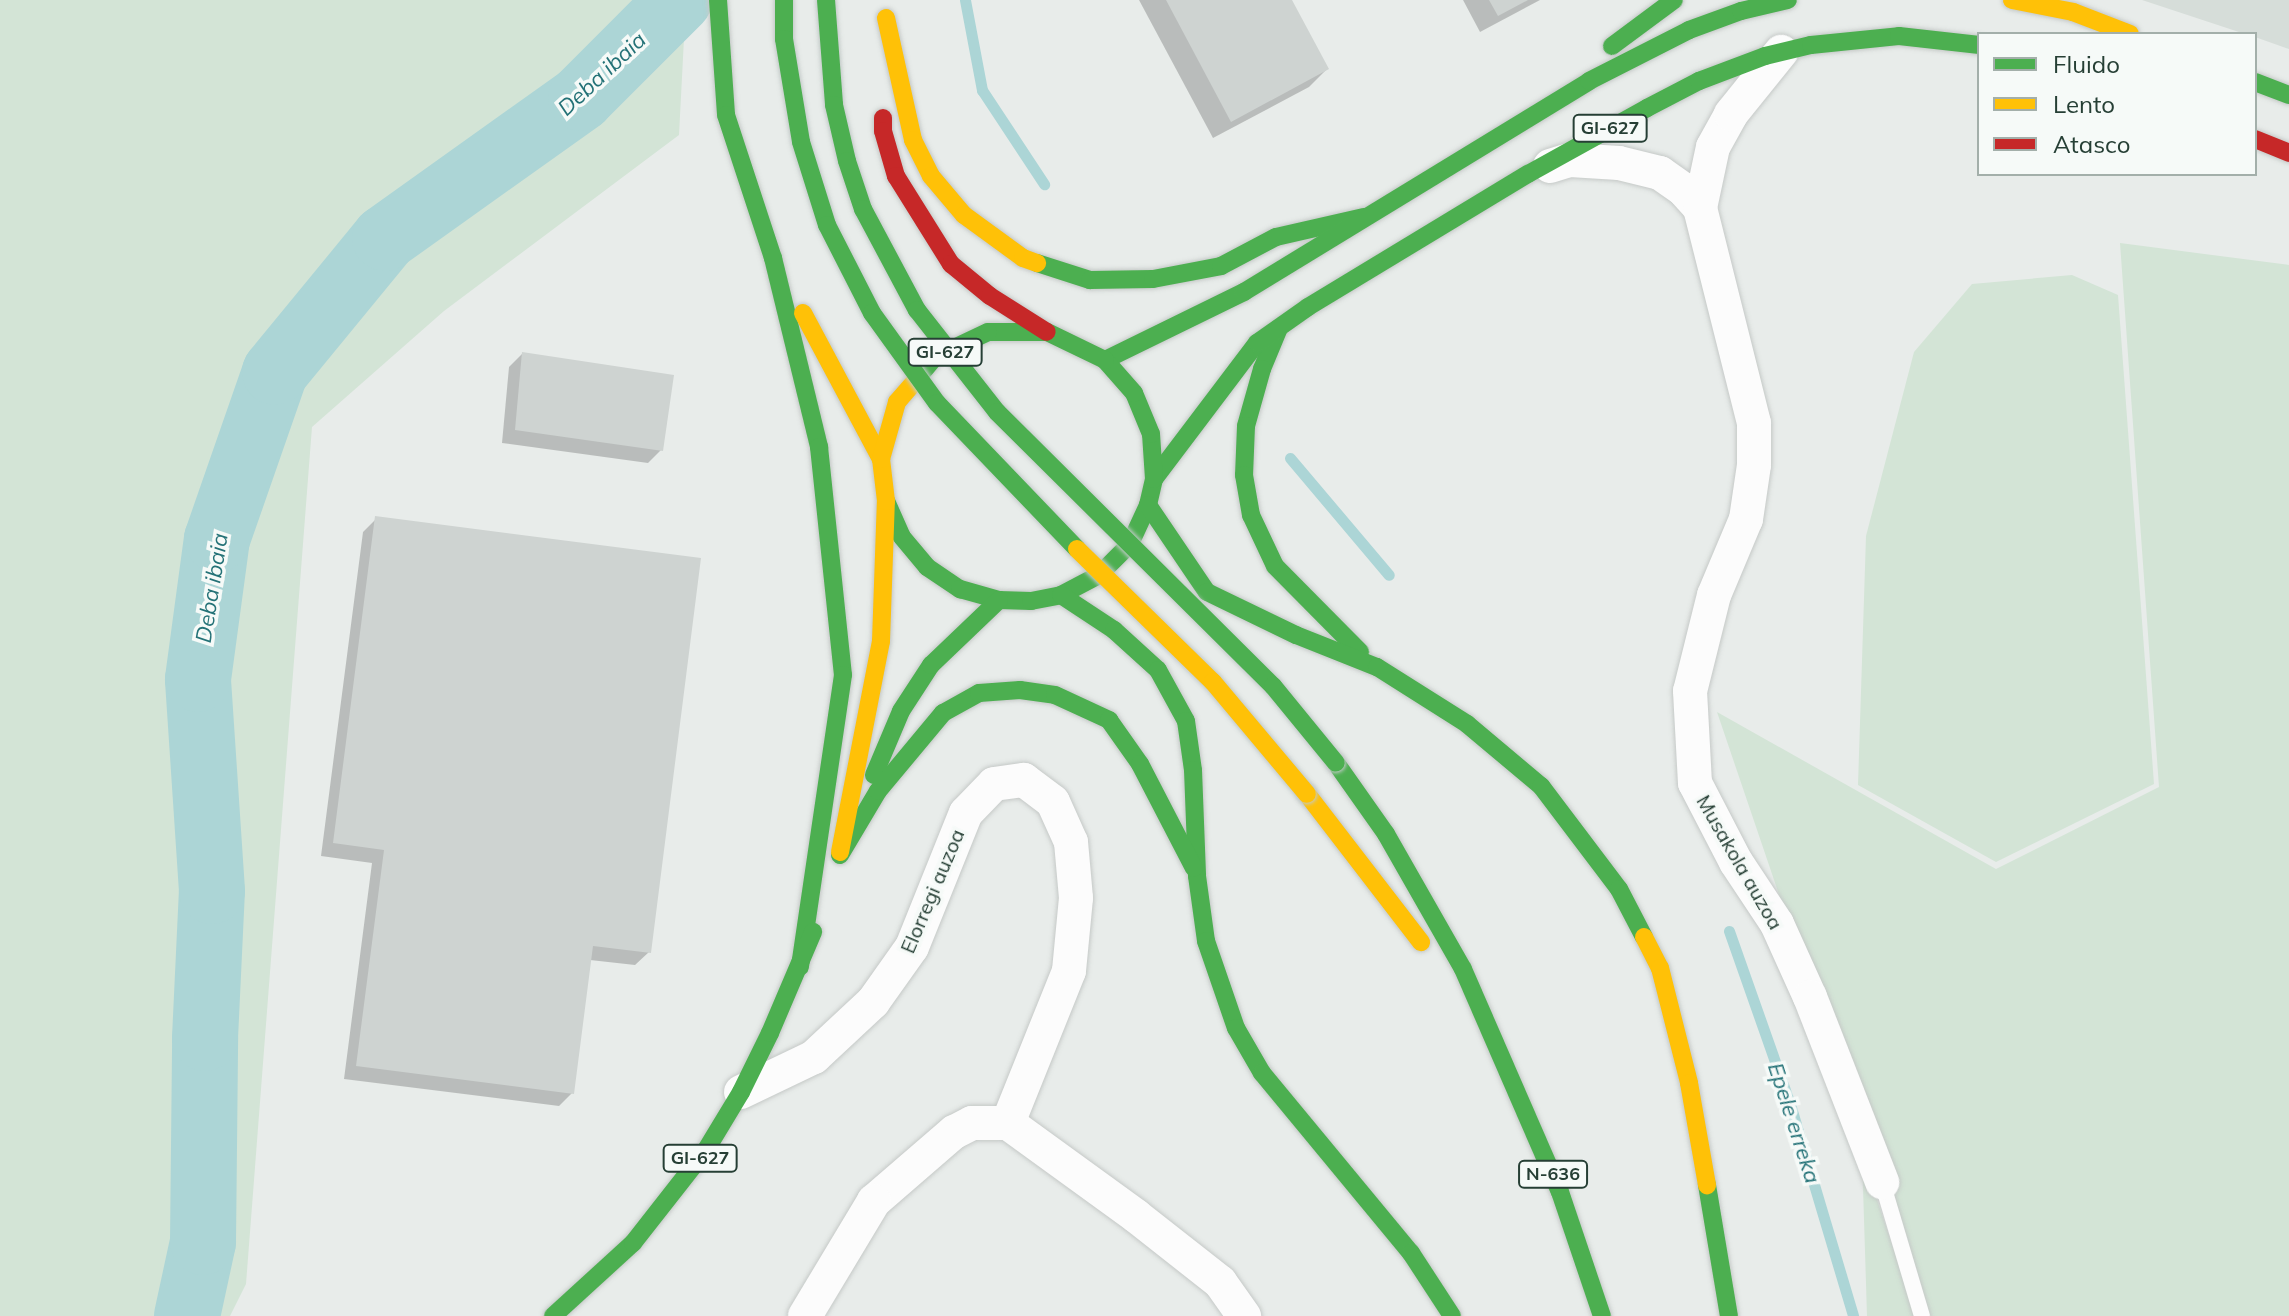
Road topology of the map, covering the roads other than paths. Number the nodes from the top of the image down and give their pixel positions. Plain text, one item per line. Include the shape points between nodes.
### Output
1 (718, 0) edge
2 (784, 0) edge
3 (826, 0) edge
4 (1674, 0) edge
5 (1788, 0) edge
6 (2012, 0) edge
7 (886, 9) edge
8 (2125, 32) edge
9 (1977, 45) edge
10 (1781, 52) junction
11 (2257, 83) edge
12 (2289, 95) edge
13 (2257, 140) edge
14 (2289, 153) edge
15 (1452, 162) junction
16 (1537, 169) junction
17 (1700, 208) junction
18 (1364, 217) junction
19 (773, 258) junction
20 (1279, 328) junction
21 (1047, 332) junction
22 (1105, 360) junction
23 (881, 459) junction
24 (1154, 479) junction
25 (886, 501) junction
26 (1148, 505) junction
27 (1061, 595) junction
28 (999, 600) junction
29 (1377, 667) junction
30 (836, 868) junction
31 (1197, 876) junction
32 (800, 967) junction
33 (1491, 1038) junction
34 (741, 1092) junction
35 (1008, 1123) junction
36 (1882, 1182) joint
37 (553, 1316) edge
38 (805, 1316) edge
39 (1244, 1316) edge
40 (1452, 1316) edge
41 (1602, 1316) edge
42 (1729, 1316) edge
43 (1922, 1316) edge

1 - 19 main road via 726,115
2 - 33 main road, bridge via 784,39 801,142 827,225 872,313 937,403 1018,491 1213,682 1369,871
3 - 33 main road, bridge via 832,91 847,161 863,209 917,310 997,412 1273,686 1336,763 1434,915
4 - 15 main road
5 - 15 main road, GI-627 via 1689,30 1589,81
6 - 8 main road via 2073,12
7 - 18 main road via 913,140 931,176 964,215 1023,258 1090,280 1153,279 1221,266 1276,237
7 - 21 main road via 883,131 896,176 951,264
9 - 10 main road, GI-627 via 1899,36
10 - 16 main road, GI-627 via 1699,81
10 - 17 street via 1731,114 1713,147
11 - 12 main road
13 - 14 main road
15 - 18 main road, GI-627
16 - 17 street via 1570,160 1632,166 1660,173
16 - 20 main road, GI-627
17 - 36 street, Musakola auzoa via 1754,423 1754,465 1746,519 1714,595 1690,691 1695,783 1736,862 1777,924
18 - 22 main road, GI-627 via 1244,292
19 - 23 main road
19 - 32 main road via 819,447 843,675
20 - 24 main road, GI-627 via 1257,343 1223,384
20 - 29 main road via 1246,426 1244,475 1251,515 1275,566
21 - 22 main road, GI-627
21 - 23 main road, GI-627 via 988,332 935,357 897,402
22 - 24 main road, GI-627 via 1134,393 1151,434
23 - 25 main road, GI-627
24 - 26 main road, GI-627
25 - 28 main road, GI-627 via 902,537 927,567 960,589
25 - 30 main road, GI-627 via 881,641
26 - 27 main road, GI-627 via 1130,544 1099,575
26 - 29 main road via 1207,592
27 - 28 main road, GI-627
27 - 31 main road via 1114,630 1158,670 1186,721
28 - 30 main road, GI-627 via 931,665 901,711
29 - 42 main road via 1467,724 1541,786 1619,889 1660,968 1689,1083
30 - 31 main road via 878,791 943,713 979,693 1020,690 1055,695 1109,720 1140,764
30 - 32 main road, GI-627
31 - 40 main road via 1206,941 1242,1040 1297,1119 1411,1253
32 - 34 main road, GI-627
33 - 41 main road, N-636 via 1560,1192
34 - 35 street, Elorregi auzoa via 814,1057 873,1002 912,947 966,813 994,784 1024,780 1053,802 1071,842 1076,898 1069,971
34 - 37 main road, GI-627 via 669,1200 633,1243
35 - 38 street via 972,1123 954,1132 874,1201
35 - 39 street via 1220,1282
36 - 43 lane, Musakola auzoa

